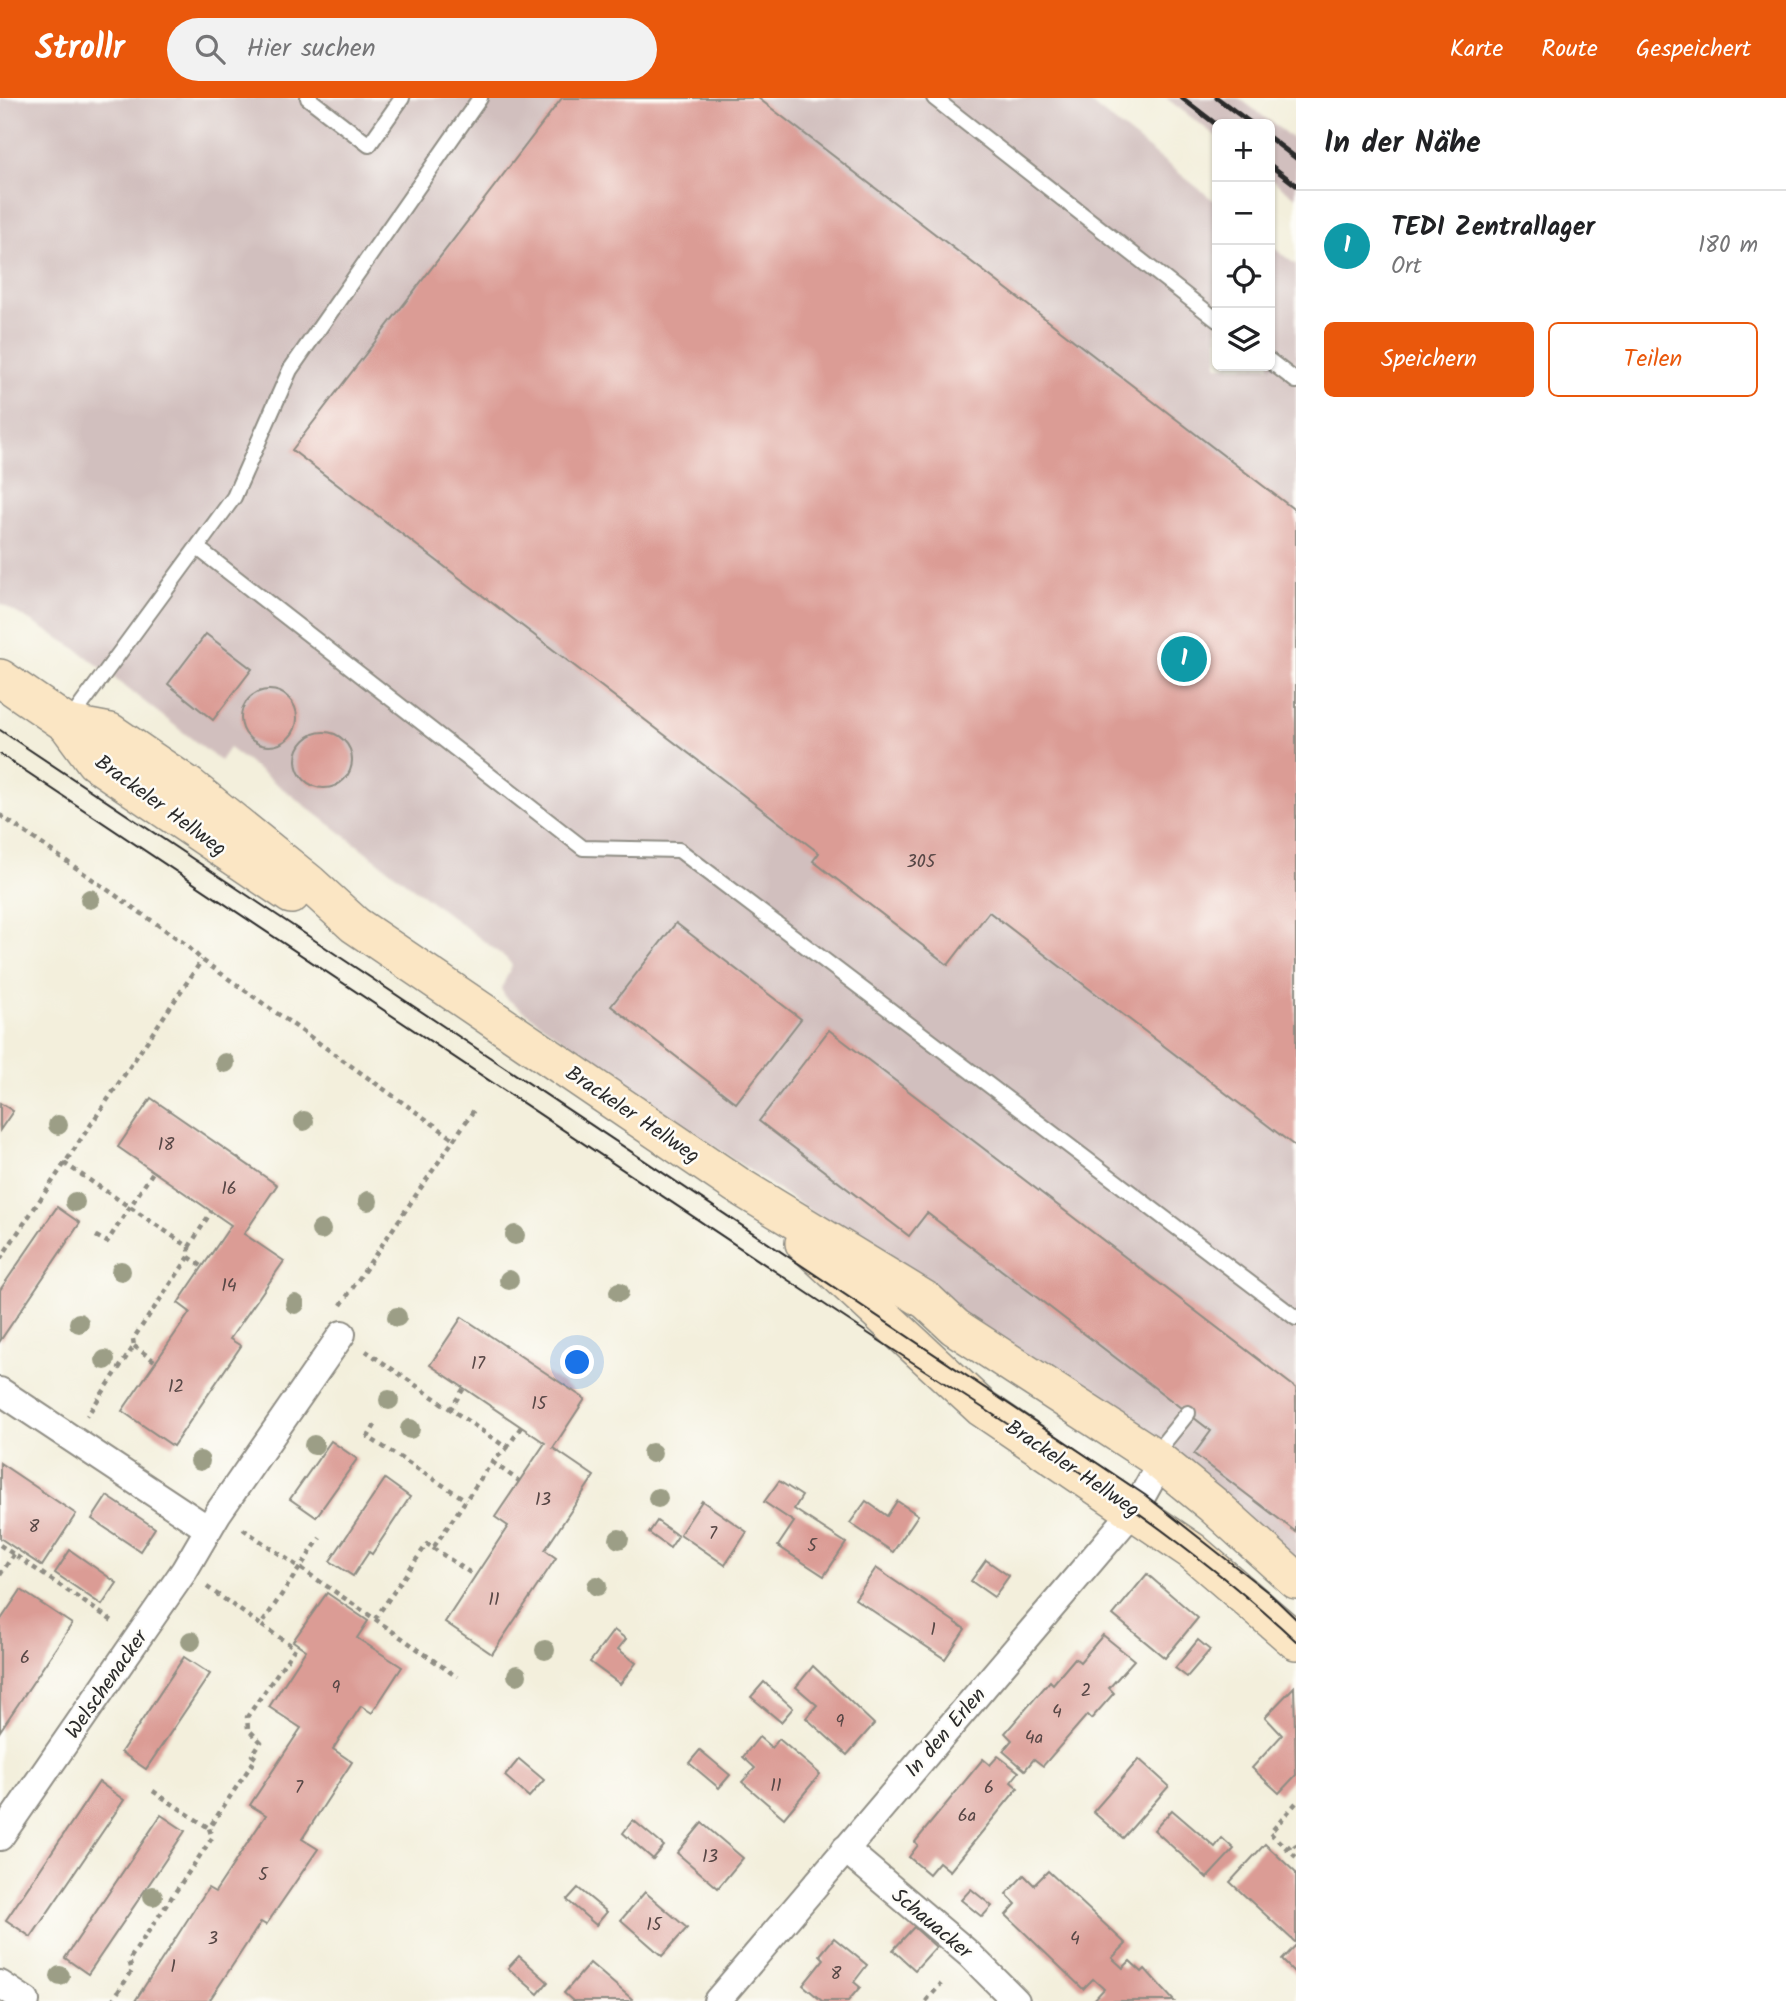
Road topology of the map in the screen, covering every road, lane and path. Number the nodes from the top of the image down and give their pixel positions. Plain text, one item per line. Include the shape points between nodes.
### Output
1 (308, 98) edge
2 (402, 98) edge
3 (480, 98) edge
4 (934, 98) edge
5 (1212, 316) edge
6 (1275, 365) edge
7 (1296, 381) edge
8 (199, 549) junction
9 (0, 678) edge
10 (67, 724) junction
11 (0, 815) edge
12 (202, 960) junction
13 (474, 1110) dead end
14 (454, 1139) junction
15 (65, 1163) junction
16 (153, 1171) dead end
17 (737, 1185) junction
18 (130, 1207) junction
19 (211, 1212) dead end
20 (96, 1236) dead end
21 (189, 1247) junction
22 (189, 1257) junction
23 (0, 1259) edge
24 (203, 1267) dead end
25 (855, 1292) junction
26 (1296, 1318) edge
27 (955, 1327) junction
28 (342, 1334) junction
29 (134, 1346) junction
30 (156, 1362) dead end
31 (464, 1388) dead end
32 (0, 1391) edge
33 (450, 1410) junction
34 (1188, 1413) dead end
35 (82, 1422) dead end
36 (375, 1425) dead end
37 (521, 1427) dead end
38 (507, 1448) junction
39 (1153, 1456) junction
40 (492, 1462) junction
41 (519, 1481) dead end
42 (466, 1500) junction
43 (1135, 1509) junction
44 (213, 1521) junction
45 (320, 1538) dead end
46 (1, 1543) edge
47 (433, 1548) junction
48 (14, 1554) junction
49 (299, 1568) junction
50 (184, 1571) junction
51 (0, 1575) edge
52 (475, 1576) dead end
53 (1296, 1580) edge
54 (375, 1619) junction
55 (261, 1625) junction
56 (138, 1639) junction
57 (1296, 1641) edge
58 (457, 1677) dead end
59 (153, 1791) dead end
60 (1296, 1804) edge
61 (209, 1828) junction
62 (0, 1837) edge
63 (1296, 1847) edge
64 (845, 1849) junction
65 (1287, 1849) junction
66 (1296, 1857) edge
67 (941, 1983) dead end
68 (0, 1984) edge
69 (26, 2001) edge
70 (112, 2001) edge
71 (717, 2001) edge
72 (926, 2001) edge
73 (1016, 2001) edge

1 - 2 lane via 369,145
3 - 8 lane via 290,370 234,496
4 - 5 lane
6 - 7 lane
8 - 10 lane
8 - 26 lane via 583,848 679,850
9 - 10 main road, Brackeler Hellweg
10 - 17 main road, Brackeler Hellweg via 95,762 175,819 298,901 355,925
11 - 12 path
12 - 14 path
12 - 15 path
13 - 14 path
14 - 28 path via 328,1324
15 - 18 path
15 - 23 path
16 - 18 path
17 - 25 main road, Brackeler Hellweg
17 - 27 main road, Brackeler Hellweg via 927,1301
18 - 20 path via 107,1242
18 - 21 path
19 - 21 path
21 - 22 path
22 - 24 path
22 - 29 path via 133,1339
25 - 27 main road, Brackeler Hellweg
25 - 43 main road, Brackeler Hellweg via 982,1408
27 - 39 main road, Brackeler Hellweg
28 - 33 path
28 - 44 street, Welschenacker
29 - 30 path
29 - 35 path
31 - 33 path
32 - 44 street
33 - 38 path
34 - 39 lane
36 - 42 path via 368,1437
37 - 38 path
38 - 40 path
39 - 43 street, In den Erlen via 1155,1473
39 - 53 main road, Brackeler Hellweg
40 - 41 path
40 - 42 path
42 - 47 path
43 - 57 main road, Brackeler Hellweg via 1231,1582
43 - 64 street, In den Erlen
44 - 49 path
44 - 50 street, Welschenacker
45 - 49 path
46 - 48 path
47 - 52 path
47 - 54 path via 427,1544
48 - 51 path
48 - 56 path
49 - 54 path
49 - 55 path
50 - 55 path
50 - 56 street, Welschenacker
54 - 58 path
55 - 61 path via 295,1648 247,1717 248,1729 261,1742 252,1755 256,1758
56 - 62 street, Welschenacker
59 - 61 path
60 - 65 path via 1270,1833
61 - 70 path via 212,1838 129,1960 132,1971
63 - 65 path via 1293,1843
64 - 71 street, In den Erlen
64 - 73 street, Schauacker via 970,1954
65 - 66 path
67 - 72 path
68 - 69 street

